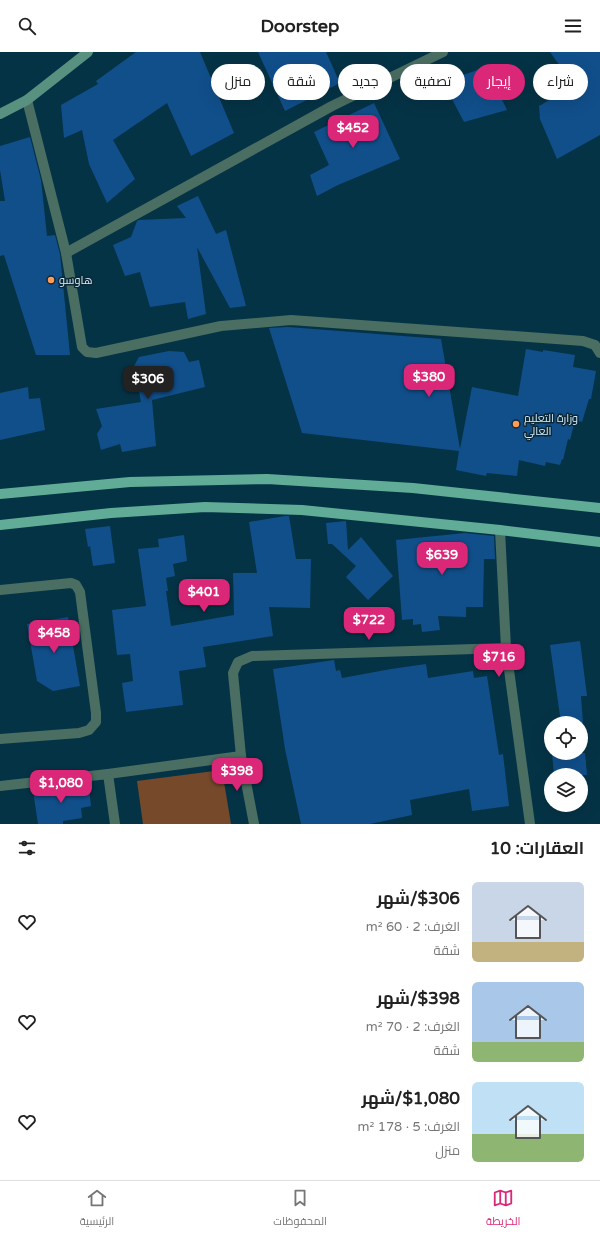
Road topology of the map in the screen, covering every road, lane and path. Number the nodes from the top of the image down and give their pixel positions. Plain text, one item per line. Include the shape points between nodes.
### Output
1 (88, 52) edge
2 (443, 52) edge
3 (27, 100) junction
4 (0, 114) edge
5 (66, 253) junction
6 (600, 353) edge
7 (0, 494) edge
8 (600, 508) edge
9 (0, 525) edge
10 (500, 530) junction
11 (600, 542) edge
12 (0, 590) edge
13 (506, 648) junction
14 (0, 739) edge
15 (241, 756) junction
16 (108, 774) junction
17 (0, 786) edge
18 (115, 824) edge
19 (254, 824) edge
20 (530, 824) edge

1 - 3 street
2 - 5 street via 332,106
3 - 4 street
3 - 5 street
5 - 6 street via 82,347 87,352 96,353 221,326 291,320 583,341 595,346
7 - 8 main road via 130,482 267,479 413,488
9 - 10 main road via 111,513 205,507 302,510
10 - 11 main road
10 - 13 street
12 - 14 street via 71,583 76,585 80,592 96,722 89,730 79,733
13 - 15 street via 252,656 238,662 233,673
13 - 20 street
15 - 16 street
15 - 19 street
16 - 17 street
16 - 18 street

